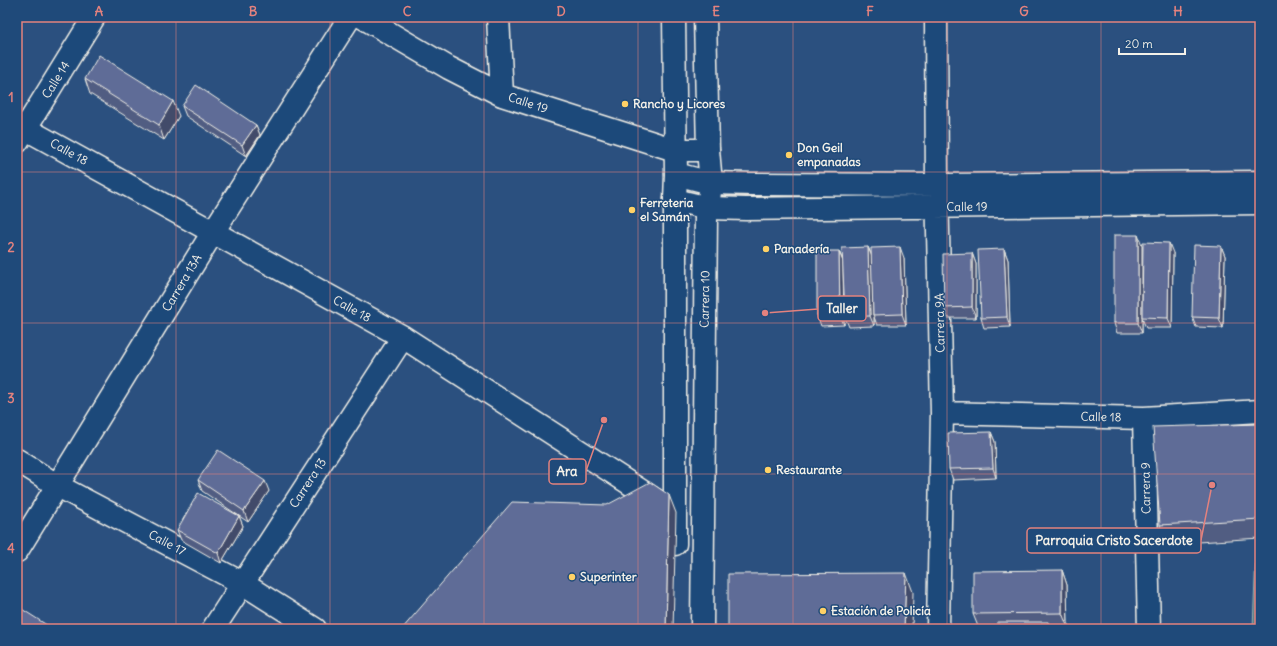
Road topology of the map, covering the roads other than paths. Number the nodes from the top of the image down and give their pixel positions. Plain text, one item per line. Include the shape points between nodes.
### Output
1 (94, 17) edge
2 (350, 17) edge
3 (362, 17) edge
4 (498, 17) edge
5 (674, 17) edge
6 (704, 17) edge
7 (936, 17) edge
8 (502, 95) junction
9 (20, 131) edge
10 (675, 150) junction
11 (708, 150) junction
12 (676, 174) junction
13 (1260, 182) edge
14 (711, 183) junction
15 (938, 185) junction
16 (675, 200) junction
17 (1260, 203) edge
18 (938, 207) junction
19 (708, 208) junction
20 (213, 232) junction
21 (403, 337) junction
22 (1260, 411) edge
23 (942, 413) junction
24 (1144, 418) junction
25 (17, 460) edge
26 (58, 486) junction
27 (676, 514) junction
28 (17, 551) edge
29 (674, 567) dead end
30 (242, 583) junction
31 (213, 629) edge
32 (315, 629) edge
33 (702, 629) edge
34 (938, 629) edge
35 (1149, 629) edge

1 - 9 street, Calle 14
2 - 20 street, Carrera 13A
3 - 8 street, Calle 19 via 448,68
4 - 8 street
5 - 10 street
6 - 11 street, Carrera 10
7 - 15 street, Carrera 9A
8 - 10 street, Calle 19
9 - 20 street, Calle 18
10 - 11 street, Calle 19
10 - 12 street
11 - 14 street, Carrera 10
12 - 14 street, Calle 19
12 - 16 street
13 - 15 street, Calle 19
14 - 15 street, Calle 19
14 - 19 street, Carrera 10
15 - 18 street, Carrera 9A
16 - 19 street, Calle 19
16 - 27 street
17 - 18 street, Calle 19
18 - 19 street, Calle 19
18 - 23 street, Carrera 9A
19 - 33 street, Carrera 10
20 - 21 street, Calle 18
20 - 26 street, Carrera 13A
21 - 27 street, Calle 18 via 649,507
21 - 30 street, Carrera 13
22 - 24 street, Calle 18
23 - 24 street, Calle 18
23 - 34 street, Carrera 9A
24 - 35 street, Carrera 9
25 - 26 street, Calle 17
26 - 28 street, Carrera 13A
26 - 30 street, Calle 17
27 - 29 street
30 - 31 street, Carrera 13
30 - 32 street, Calle 17

